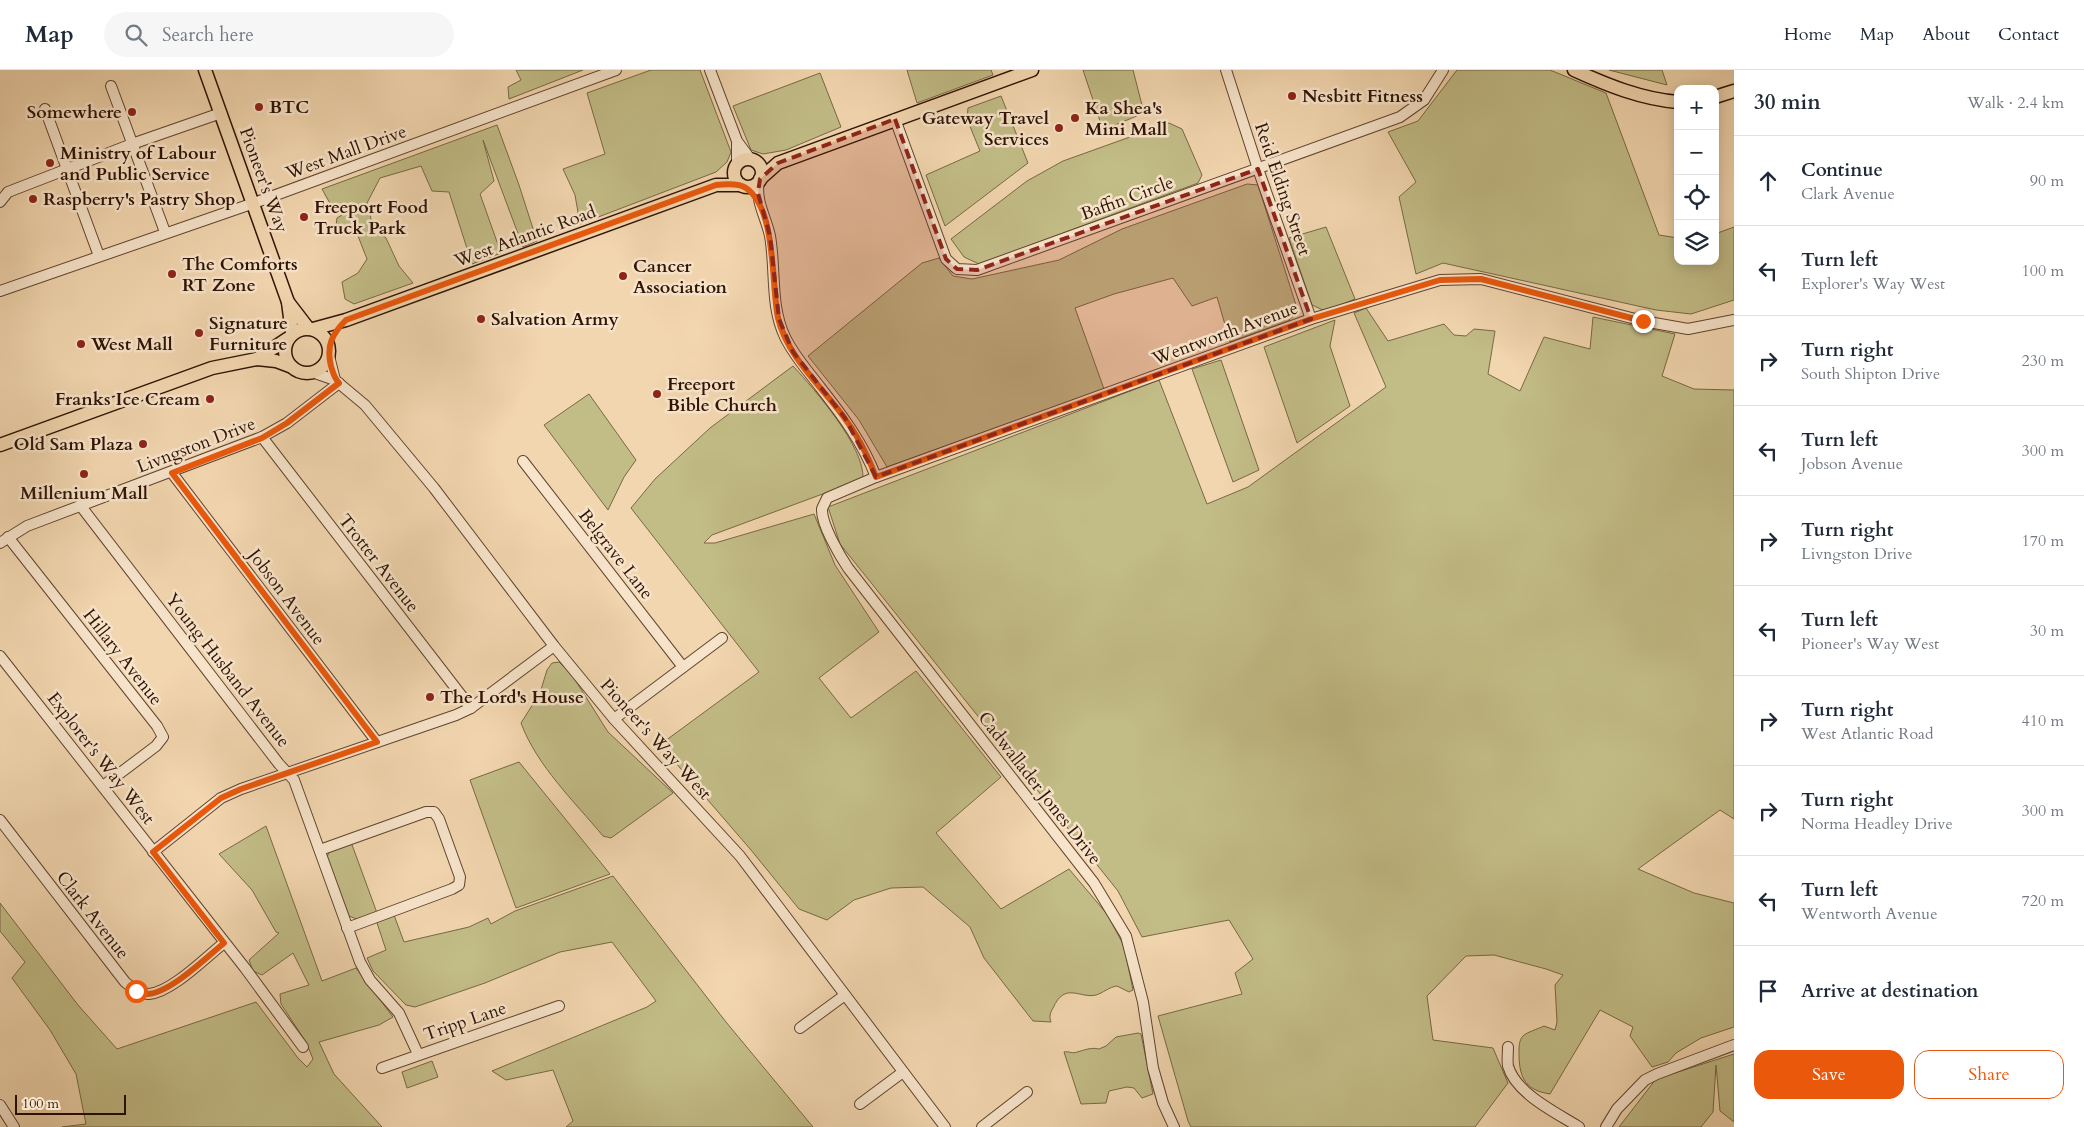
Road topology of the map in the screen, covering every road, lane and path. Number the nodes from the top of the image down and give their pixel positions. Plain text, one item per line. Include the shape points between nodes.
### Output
1 (205, 70) edge
2 (616, 70) edge
3 (710, 70) edge
4 (1032, 70) edge
5 (1226, 70) edge
6 (1443, 70) edge
7 (1574, 70) edge
8 (111, 86) dead end
9 (1734, 91) edge
10 (1719, 96) edge
11 (1674, 101) edge
12 (45, 109) dead end
13 (221, 113) junction
14 (895, 119) junction
15 (737, 141) junction
16 (132, 144) junction
17 (752, 161) junction
18 (778, 163) junction
19 (736, 166) junction
20 (1258, 169) junction
21 (67, 170) junction
22 (759, 180) junction
23 (716, 185) junction
24 (743, 186) junction
25 (0, 202) edge
26 (254, 203) junction
27 (760, 204) junction
28 (165, 232) junction
29 (99, 256) junction
30 (0, 291) edge
31 (288, 302) junction
32 (1311, 319) junction
33 (346, 320) junction
34 (1734, 320) edge
35 (310, 328) junction
36 (290, 336) junction
37 (329, 352) junction
38 (257, 359) junction
39 (292, 367) junction
40 (312, 372) junction
41 (337, 381) junction
42 (262, 438) junction
43 (0, 445) edge
44 (523, 461) dead end
45 (172, 473) junction
46 (876, 477) junction
47 (827, 498) joint
48 (80, 505) junction
49 (4, 540) edge
50 (722, 638) dead end
51 (554, 646) junction
52 (0, 656) edge
53 (683, 667) junction
54 (471, 708) junction
55 (614, 719) junction
56 (377, 742) junction
57 (288, 774) junction
58 (103, 786) junction
59 (0, 820) edge
60 (320, 850) junction
61 (153, 852) junction
62 (347, 928) junction
63 (224, 943) junction
64 (845, 995) junction
65 (559, 1006) dead end
66 (800, 1028) dead end
67 (1734, 1044) edge
68 (303, 1047) dead end
69 (1508, 1047) dead end
70 (418, 1054) junction
71 (382, 1068) dead end
72 (903, 1072) junction
73 (1027, 1092) dead end
74 (860, 1104) dead end
75 (0, 1105) edge
76 (14, 1127) edge
77 (945, 1127) edge
78 (982, 1127) edge
79 (1174, 1127) edge
80 (1579, 1127) edge
81 (1606, 1127) edge

1 - 13 main road, Pioneer's Way
2 - 26 street, West Mall Drive
3 - 15 street
4 - 14 main road, West Atlantic Road
5 - 20 street, Reid Elding Street
6 - 20 street, Baffin Circle via 1424,100 1400,117
7 - 11 main road via 1622,90
8 - 16 street
9 - 10 main road
12 - 21 street
13 - 16 street
13 - 26 main road, Pioneer's Way
14 - 18 main road, West Atlantic Road
14 - 20 street, Baffin Circle via 946,259 957,269 976,270
15 - 17 street
15 - 19 street
16 - 21 street
16 - 28 street
17 - 18 main road, West Atlantic Road
17 - 19 main road, West Atlantic Road via 741,161
17 - 22 main road via 760,169
18 - 22 main road, West Atlantic Road
19 - 23 main road, West Atlantic Road
19 - 24 main road via 735,180
20 - 32 street, Reid Elding Street
21 - 25 street via 8,192
21 - 29 street
22 - 24 main road, West Atlantic Road via 753,186
22 - 27 street
23 - 24 main road, West Atlantic Road
23 - 33 main road, West Atlantic Road
24 - 27 street
26 - 28 street, West Mall Drive
26 - 31 main road, Pioneer's Way
27 - 46 street via 770,236 778,319 784,336 845,418 870,460
28 - 29 street, West Mall Drive
29 - 30 street, West Mall Drive
31 - 35 main road, Pioneer's Way
31 - 36 main road, Pioneer's Way
32 - 34 street, Wentworth Avenue via 1440,280 1481,279 1643,321 1688,329
32 - 46 street, Wentworth Avenue
33 - 35 main road, West Atlantic Road
33 - 37 main road via 331,337
35 - 36 main road via 300,329
35 - 37 main road via 326,339
36 - 38 main road
36 - 39 main road via 285,354
37 - 40 main road via 326,363
37 - 41 street
38 - 39 main road
38 - 43 main road via 203,370
39 - 40 main road via 305,373
40 - 41 street, Pioneer's Way West
41 - 42 street, Livngston Drive via 287,423
41 - 51 street, Pioneer's Way West via 365,405 428,480
42 - 45 street, Livngston Drive
42 - 54 street, Trotter Avenue
44 - 53 street, Belgrave Lane
45 - 48 street, Livngston Drive
45 - 56 street, Jobson Avenue
46 - 47 street, Wentworth Avenue
47 - 79 street, Cadwallader Jones Drive via 822,510 826,524 836,550 848,568 1094,883 1126,936 1143,1002 1154,1068
48 - 49 street, Livngston Drive via 27,526
48 - 57 street, Young Husband Avenue
49 - 58 street, Hillary Avenue via 163,736 156,746
50 - 53 street
51 - 54 street
51 - 55 street, Pioneer's Way West
52 - 58 street, Explorer's Way West
53 - 55 street
54 - 56 street
55 - 64 street, Pioneer's Way West via 740,856
56 - 57 street
57 - 60 street, Young Husband Avenue via 294,780
57 - 61 street via 221,798
58 - 61 street, Explorer's Way West
59 - 63 street, Clark Avenue via 125,982 136,991 148,994 162,990
60 - 62 street, Young Husband Avenue
60 - 62 street via 426,812 434,812 460,877 459,885 452,889
61 - 63 street, Explorer's Way West
62 - 70 street, Young Husband Avenue via 370,980 399,1013
63 - 68 street, Explorer's Way West
64 - 66 street
64 - 72 street, Pioneer's Way West
65 - 70 street, Tripp Lane
67 - 81 street via 1645,1080 1617,1109
69 - 80 street via 1508,1066 1516,1082 1534,1100
70 - 71 street, Tripp Lane
72 - 74 street
72 - 77 street, Pioneer's Way West
73 - 78 street
75 - 76 street

